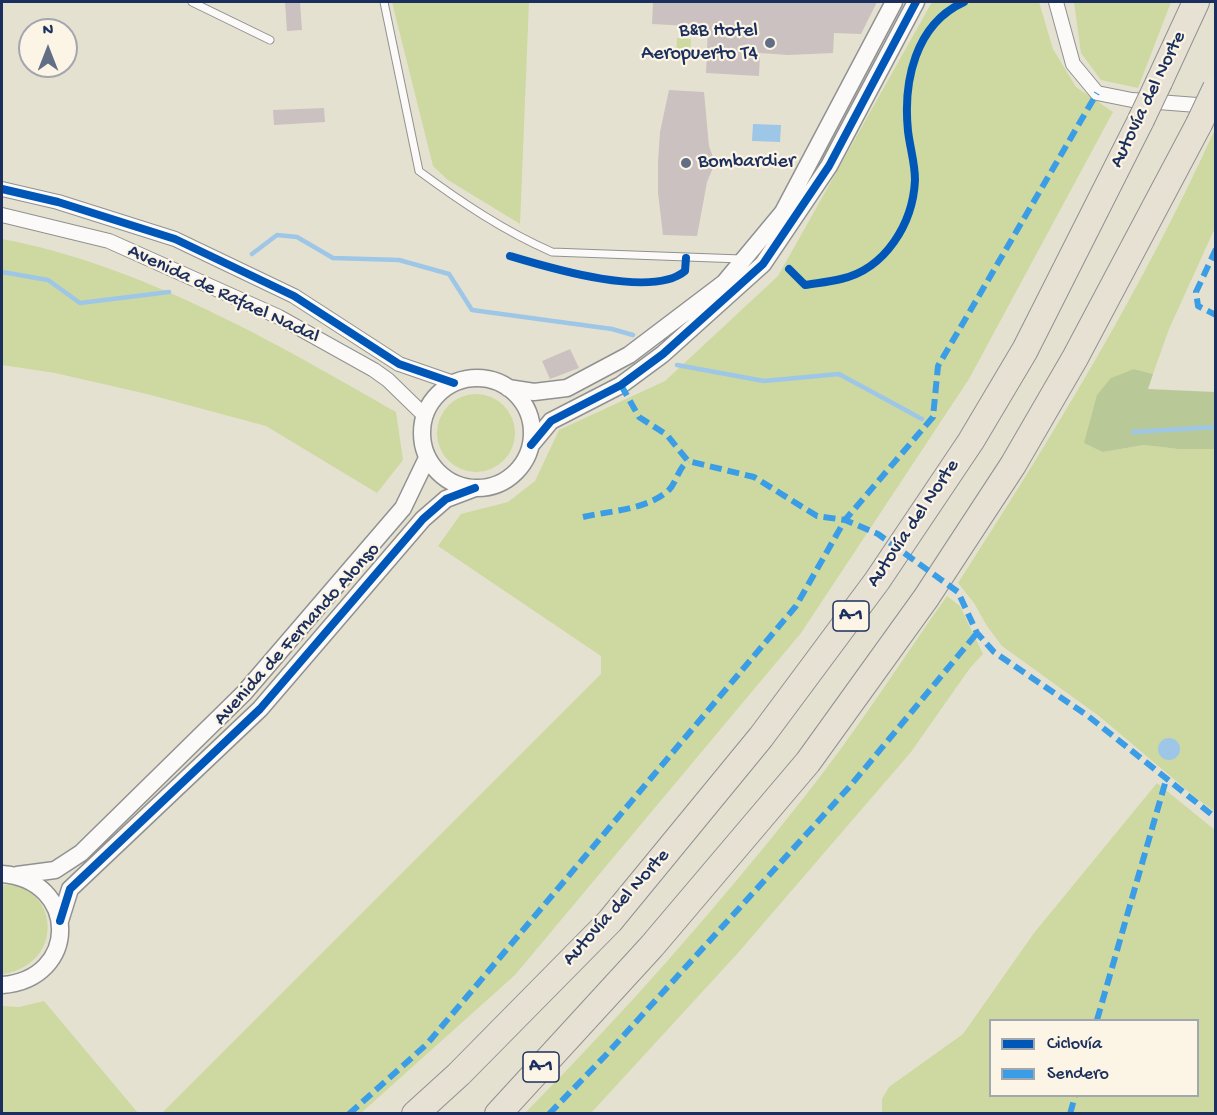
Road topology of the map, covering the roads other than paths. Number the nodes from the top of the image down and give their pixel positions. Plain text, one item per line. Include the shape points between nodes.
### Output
1 (192, 2) edge
2 (384, 2) edge
3 (894, 2) edge
4 (916, 2) edge
5 (1056, 2) edge
6 (1196, 2) edge
7 (270, 40) dead end
8 (1215, 88) edge
9 (1207, 115) edge
10 (2, 189) edge
11 (2, 215) edge
12 (746, 259) junction
13 (454, 383) junction
14 (508, 388) junction
15 (425, 416) junction
16 (531, 445) junction
17 (427, 458) junction
18 (475, 488) junction
19 (9, 874) edge
20 (60, 921) junction
21 (2, 985) edge
22 (459, 1074) junction
23 (400, 1113) edge
24 (415, 1113) edge
25 (498, 1113) edge

1 - 7 lane
2 - 12 lane via 419,171 455,197 526,241 552,252
3 - 12 street via 783,212
4 - 16 street via 829,166 763,264 663,354 621,385 551,421
5 - 9 street via 1073,64 1096,93
6 - 22 highway, Autovía del Norte / A-1, bridge via 1142,120 1025,350 971,441 877,581 761,737 610,921
8 - 9 highway, A-1, bridge
9 - 25 highway, A-1 via 1013,465 926,598 808,762 652,946
10 - 13 street, Avenida de Rafael Nadal via 58,202 175,239 294,296 399,364
11 - 15 street, Avenida de Rafael Nadal via 109,242 279,317 374,370
12 - 14 street via 724,283 629,355 567,388 534,392
13 - 14 street via 472,378
13 - 15 street via 436,397
14 - 16 street via 528,412
15 - 17 street via 423,444
16 - 18 street via 526,459 504,481
17 - 18 street via 452,482
17 - 19 street, Avenida de Fernando Alonso via 403,507 244,693 81,853 55,870
18 - 20 street, Avenida de Fernando Alonso via 446,499 423,519 260,709 70,889
19 - 20 street via 33,881 46,891
20 - 21 street, Avenida de Fernando Alonso via 60,935 51,961 29,979
22 - 23 highway
22 - 24 highway, Autovía del Norte / A-1

